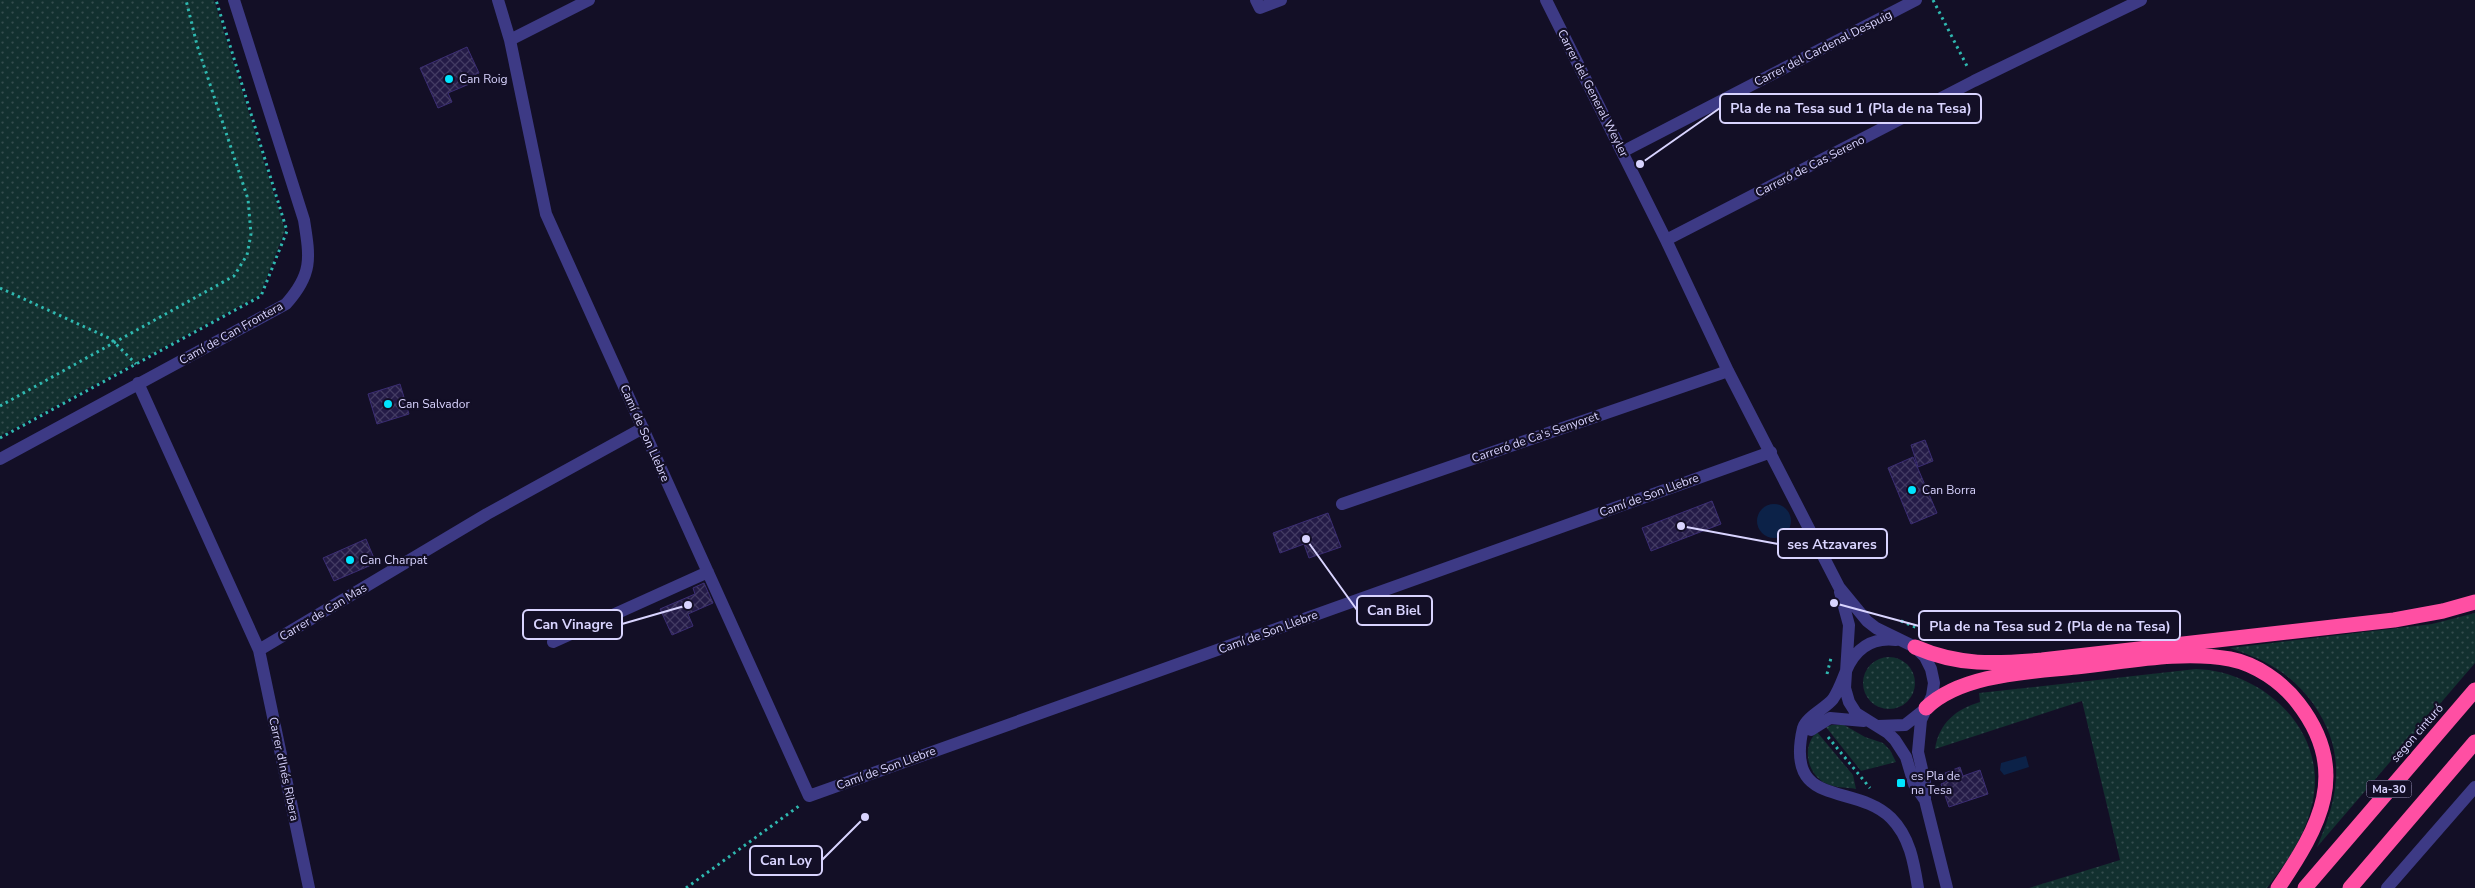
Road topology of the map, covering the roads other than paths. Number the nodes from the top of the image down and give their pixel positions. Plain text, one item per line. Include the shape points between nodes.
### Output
1 (234, 0) edge
2 (498, 0) edge
3 (589, 0) edge
4 (1256, 0) edge
5 (1281, 0) edge
6 (1546, 0) edge
7 (1916, 0) edge
8 (2142, 0) edge
9 (510, 40) junction
10 (1622, 152) junction
11 (1666, 240) junction
12 (1728, 370) junction
13 (138, 382) junction
14 (643, 428) junction
15 (1771, 452) junction
16 (0, 459) edge
17 (1342, 504) dead end
18 (708, 572) junction
19 (1839, 587) junction
20 (2475, 602) edge
21 (553, 642) dead end
22 (1908, 644) junction
23 (259, 650) junction
24 (1846, 673) junction
25 (2475, 690) edge
26 (1926, 708) junction
27 (1866, 721) junction
28 (1878, 726) junction
29 (1803, 739) junction
30 (2475, 742) edge
31 (2475, 787) edge
32 (1925, 800) junction
33 (309, 888) edge
34 (1918, 888) edge
35 (1947, 888) edge
36 (2278, 888) edge
37 (2305, 888) edge
38 (2350, 888) edge
39 (2388, 888) edge

1 - 13 street, Camí de Can Frontera via 304,220 309,248 308,270 300,288 286,304
2 - 9 street, Camí de Son Llebre
3 - 9 street
4 - 5 street via 1260,8
6 - 10 street, Carrer del General Weyler
7 - 10 street, Carrer del Cardenal Despuig
8 - 11 street, Carreró de Cas Sereno via 1974,81
9 - 14 street, Camí de Son Llebre via 546,214
10 - 11 street, Carrer del General Weyler
11 - 12 street, Carrer del General Weyler
12 - 15 street, Carrer del General Weyler
12 - 17 street, Carreró de Ca's Senyoret
13 - 16 street, Camí de Can Frontera
13 - 23 street
14 - 18 street, Camí de Son Llebre
14 - 23 street, Carrer de Can Mas via 487,514
15 - 18 street, Camí de Son Llebre via 809,796
15 - 19 street, Carrer del General Weyler
18 - 21 street
19 - 22 street via 1867,621
19 - 24 street via 1850,625
20 - 22 highway via 2443,612 2394,620 1995,664 1938,656
22 - 24 street via 1887,639 1873,642 1860,649
22 - 26 street via 1925,657 1931,669 1934,683
23 - 33 street, Carrer d'Inés Ribera
24 - 27 street via 1848,702
24 - 29 street via 1833,699 1805,724
25 - 37 highway, segon cinturó / Ma-30
26 - 28 street via 1916,719 1904,725
26 - 32 street via 1918,745
26 - 36 highway via 1955,690 2006,675 2195,656 2232,659 2251,666 2292,694 2302,707 2318,734 2326,765 2324,795 2317,822
27 - 28 street
27 - 29 street via 1830,718 1818,724
28 - 32 street via 1900,747 1914,784
29 - 34 street via 1801,763 1811,781 1826,792 1880,810 1898,826 1908,844
30 - 38 highway, Ma-30
31 - 39 street
32 - 35 street

